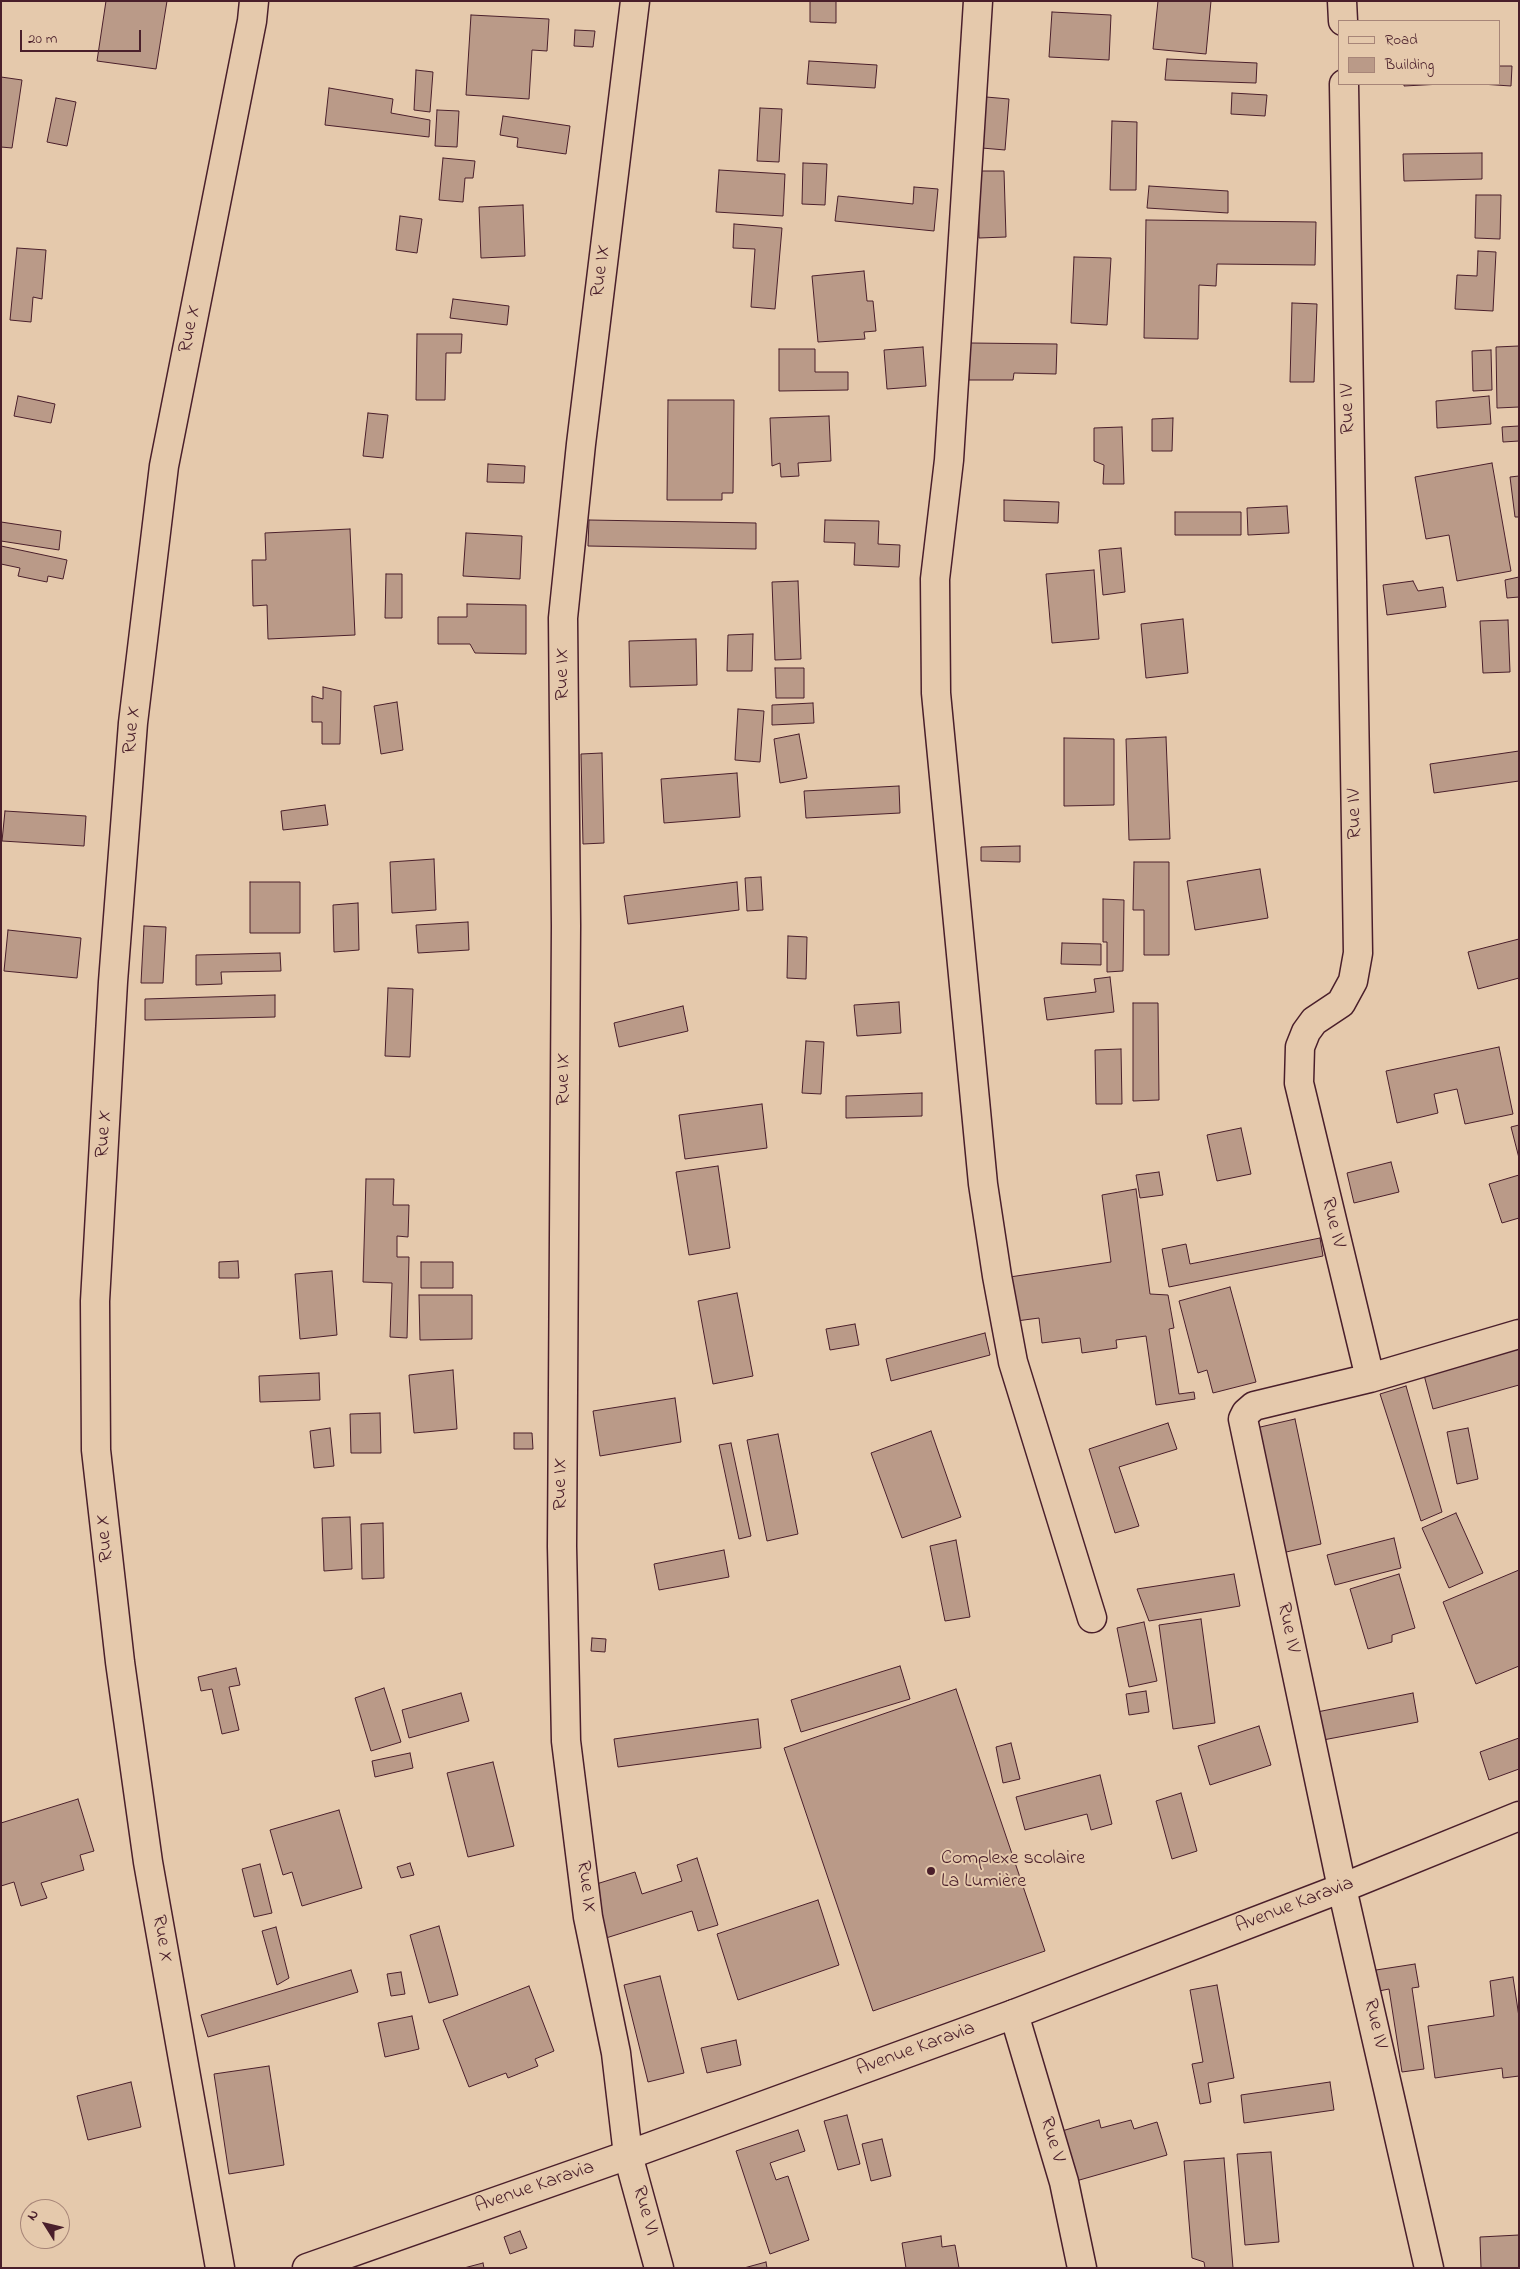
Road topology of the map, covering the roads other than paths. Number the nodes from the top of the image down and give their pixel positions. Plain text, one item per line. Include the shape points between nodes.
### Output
1 (254, 1) edge
2 (634, 1) edge
3 (978, 1) edge
4 (1342, 1) edge
5 (1343, 20) edge
6 (1344, 85) edge
7 (1519, 1334) edge
8 (1370, 1378) junction
9 (1092, 1618) dead end
10 (1519, 1816) edge
11 (1342, 1888) junction
12 (1014, 2014) junction
13 (628, 2155) junction
14 (220, 2268) edge
15 (307, 2268) edge
16 (659, 2268) edge
17 (1082, 2268) edge
18 (1429, 2268) edge

1 - 14 street, Rue X via 164,466 133,723 113,982 96,1301 96,1450 120,1662 148,1862
2 - 13 street, Rue IX via 581,444 564,618 566,926 562,1546 566,1741 588,1917 616,2052
3 - 9 street via 950,460 935,580 936,693 983,1184 997,1276 1013,1362
4 - 5 street
6 - 8 street, Rue IV via 1358,953 1353,981 1341,1002 1314,1021 1306,1032 1300,1048 1299,1083
7 - 8 street
8 - 11 street, Rue IV via 1254,1406 1243,1420
10 - 11 street, Avenue Karavia
11 - 12 street, Avenue Karavia
11 - 18 street, Rue IV
12 - 13 street, Avenue Karavia
12 - 17 street, Rue V via 1064,2182
13 - 15 street, Avenue Karavia
13 - 16 street, Rue VI

